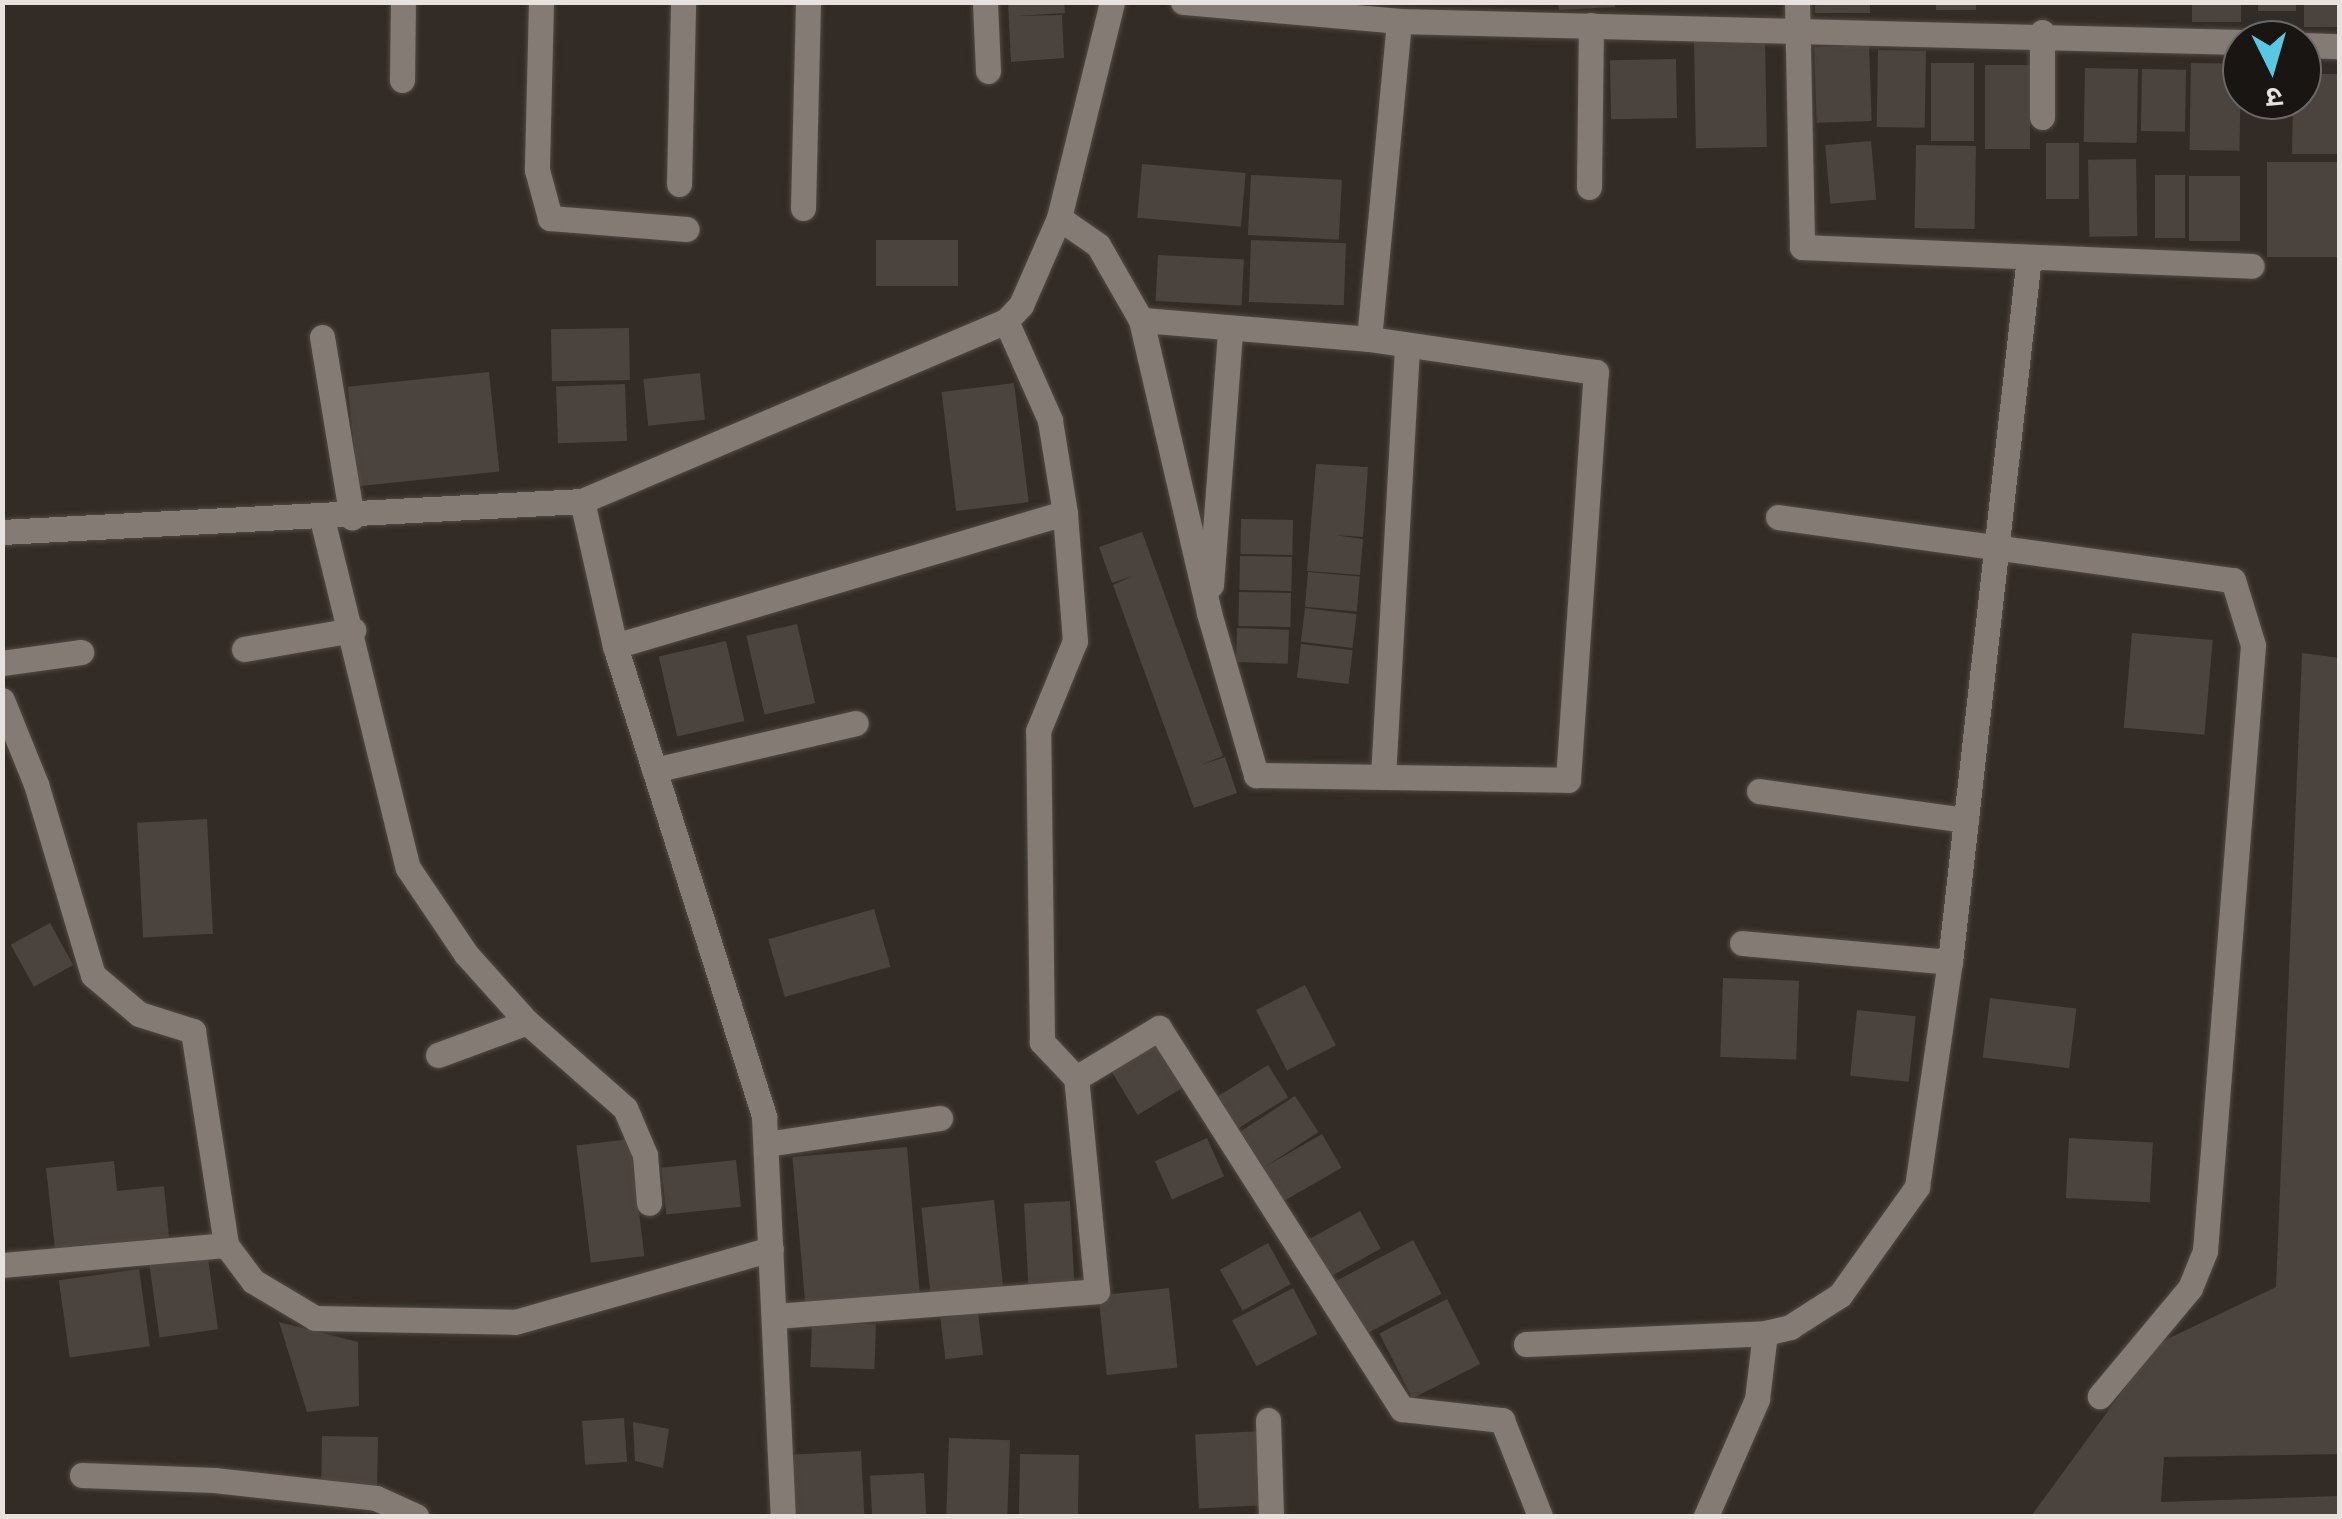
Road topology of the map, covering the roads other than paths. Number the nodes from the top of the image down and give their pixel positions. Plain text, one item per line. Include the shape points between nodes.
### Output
1 (403, 2) edge
2 (541, 2) edge
3 (683, 2) edge
4 (808, 2) edge
5 (985, 2) edge
6 (1112, 2) edge
7 (1183, 2) edge
8 (1797, 2) edge
9 (1399, 21) junction
10 (1591, 25) junction
11 (1798, 30) junction
12 (2042, 32) junction
13 (2222, 41) edge
14 (988, 71) dead end
15 (402, 80) dead end
16 (2042, 117) dead end
17 (678, 184) dead end
18 (1588, 187) dead end
19 (804, 208) dead end
20 (1060, 218) junction
21 (687, 230) dead end
22 (2029, 257) junction
23 (2252, 266) dead end
24 (1141, 320) junction
25 (1006, 321) junction
26 (1230, 330) junction
27 (322, 337) dead end
28 (1370, 340) junction
29 (1407, 350) junction
30 (582, 501) junction
31 (1065, 512) junction
32 (1778, 517) dead end
33 (352, 518) junction
34 (322, 519) junction
35 (2, 532) edge
36 (1996, 548) junction
37 (1209, 613) junction
38 (353, 630) junction
39 (615, 646) junction
40 (244, 649) dead end
41 (81, 652) dead end
42 (2, 664) edge
43 (2, 700) edge
44 (856, 723) dead end
45 (654, 770) junction
46 (1383, 777) junction
47 (1760, 791) dead end
48 (1966, 820) junction
49 (1742, 943) dead end
50 (1950, 962) junction
51 (527, 1022) junction
52 (438, 1055) dead end
53 (1076, 1078) junction
54 (940, 1118) dead end
55 (766, 1144) junction
56 (649, 1203) dead end
57 (226, 1245) junction
58 (771, 1249) junction
59 (2, 1265) edge
60 (775, 1316) junction
61 (1765, 1333) junction
62 (1526, 1344) dead end
63 (2100, 1396) dead end
64 (1268, 1420) dead end
65 (82, 1475) dead end
66 (416, 1516) edge
67 (783, 1516) edge
68 (1271, 1516) edge
69 (1540, 1516) edge
70 (1706, 1516) edge

1 - 15 street
2 - 21 street via 537,170 550,218
3 - 17 street
4 - 19 street
5 - 14 street
6 - 20 street
7 - 9 street
8 - 11 street
9 - 10 street
9 - 28 street
10 - 11 street
10 - 18 street
11 - 12 street
11 - 22 street via 1802,247
12 - 13 street
12 - 16 street
20 - 24 street via 1098,245
20 - 25 street via 1021,306
22 - 23 street
22 - 36 street
24 - 26 street
24 - 37 street
25 - 30 street
25 - 31 street via 1050,420
26 - 28 street
26 - 37 street
27 - 33 street
28 - 29 street
29 - 46 street
29 - 46 street via 1596,372 1568,780
30 - 33 street
30 - 39 street
31 - 39 street
31 - 53 street via 1074,642 1038,731 1042,1042
32 - 36 street
33 - 34 street
34 - 35 street
34 - 38 street
36 - 48 street
36 - 63 street via 2233,580 2253,645 2205,1251 2190,1288
37 - 46 street via 1256,775
38 - 40 street
38 - 51 street via 408,868 466,954
39 - 45 street
41 - 42 street
43 - 57 street via 36,784 92,975 139,1014 194,1031
44 - 45 street
45 - 55 street via 764,1117
47 - 48 street
48 - 50 street
49 - 50 street
50 - 61 street via 1917,1186 1840,1295 1790,1328
51 - 52 street
51 - 56 street via 625,1108 645,1155
53 - 60 street via 1097,1290
53 - 69 street via 1159,1028 1402,1408 1502,1420
54 - 55 street
55 - 58 street
57 - 58 street via 254,1280 315,1318 515,1322
57 - 59 street
58 - 60 street
60 - 67 street
61 - 62 street
61 - 70 street via 1756,1399
64 - 68 street
65 - 66 street via 214,1480 376,1498

